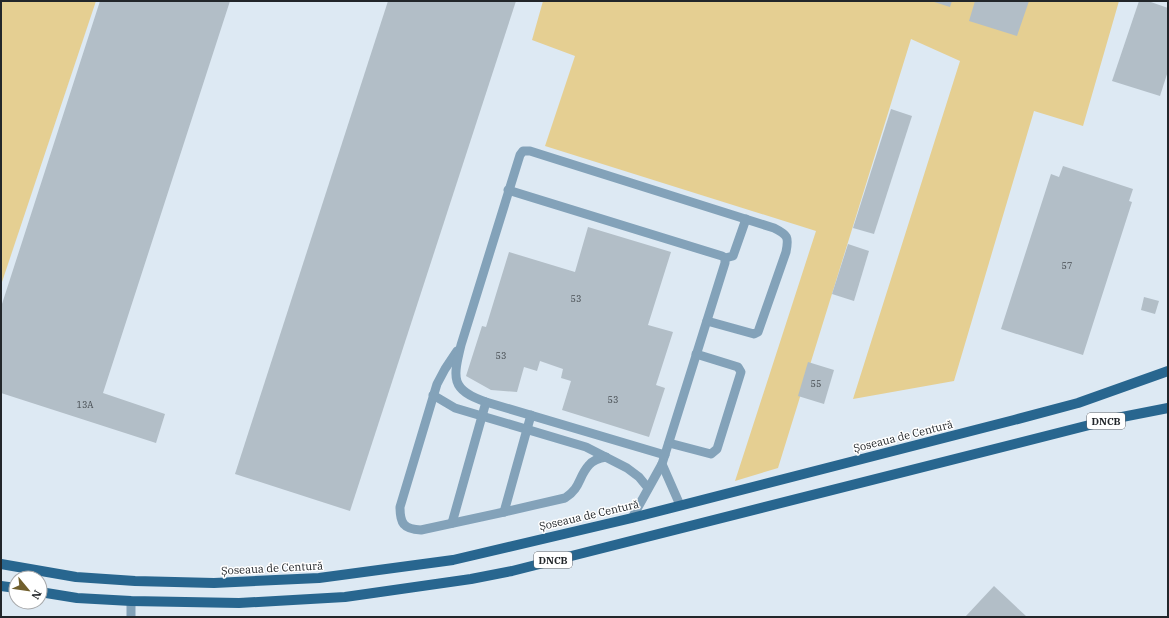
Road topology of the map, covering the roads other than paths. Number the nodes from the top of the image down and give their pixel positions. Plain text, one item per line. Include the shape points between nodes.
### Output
1 (508, 190) junction
2 (746, 219) junction
3 (725, 258) junction
4 (707, 321) junction
5 (461, 345) junction
6 (696, 354) junction
7 (1168, 371) edge
8 (433, 395) junction
9 (486, 402) junction
10 (1168, 408) edge
11 (531, 415) junction
12 (482, 416) junction
13 (527, 429) junction
14 (669, 443) junction
15 (665, 455) junction
16 (606, 457) junction
17 (662, 464) junction
18 (648, 488) junction
19 (680, 505) junction
20 (504, 512) junction
21 (632, 518) junction
22 (452, 523) junction
23 (1, 564) edge
24 (48, 593) edge
25 (131, 602) junction
26 (131, 617) edge

1 - 2 lane via 520,155 530,151
1 - 3 lane
1 - 5 lane
2 - 3 lane via 736,251 733,256
2 - 4 lane via 785,233 788,240 760,327 754,334
3 - 4 lane
4 - 6 lane
5 - 8 lane via 445,369
5 - 9 lane via 455,377 467,395
6 - 14 lane
6 - 14 lane via 738,367 741,372 717,449 711,454
7 - 19 main road, Șoseaua de Centură / DNCB via 1078,403
8 - 12 lane via 455,408
8 - 22 lane via 400,507 400,518 411,529 421,530
9 - 11 lane
9 - 12 lane
10 - 25 main road, DNCB via 1118,418 520,569 471,579 345,598 239,603
11 - 13 lane
11 - 15 lane
12 - 13 lane
12 - 22 lane
13 - 16 lane via 586,447
13 - 20 lane
14 - 15 lane
15 - 17 lane
16 - 18 lane via 628,468
16 - 20 lane via 597,459 589,465 573,493 565,498
17 - 18 lane
17 - 19 lane
18 - 21 lane
19 - 21 main road, Șoseaua de Centură / DNCB
20 - 22 lane
21 - 23 main road, Șoseaua de Centură / DNCB via 453,560 319,578 214,583 135,581 76,577
24 - 25 main road, DNCB
25 - 26 lane

